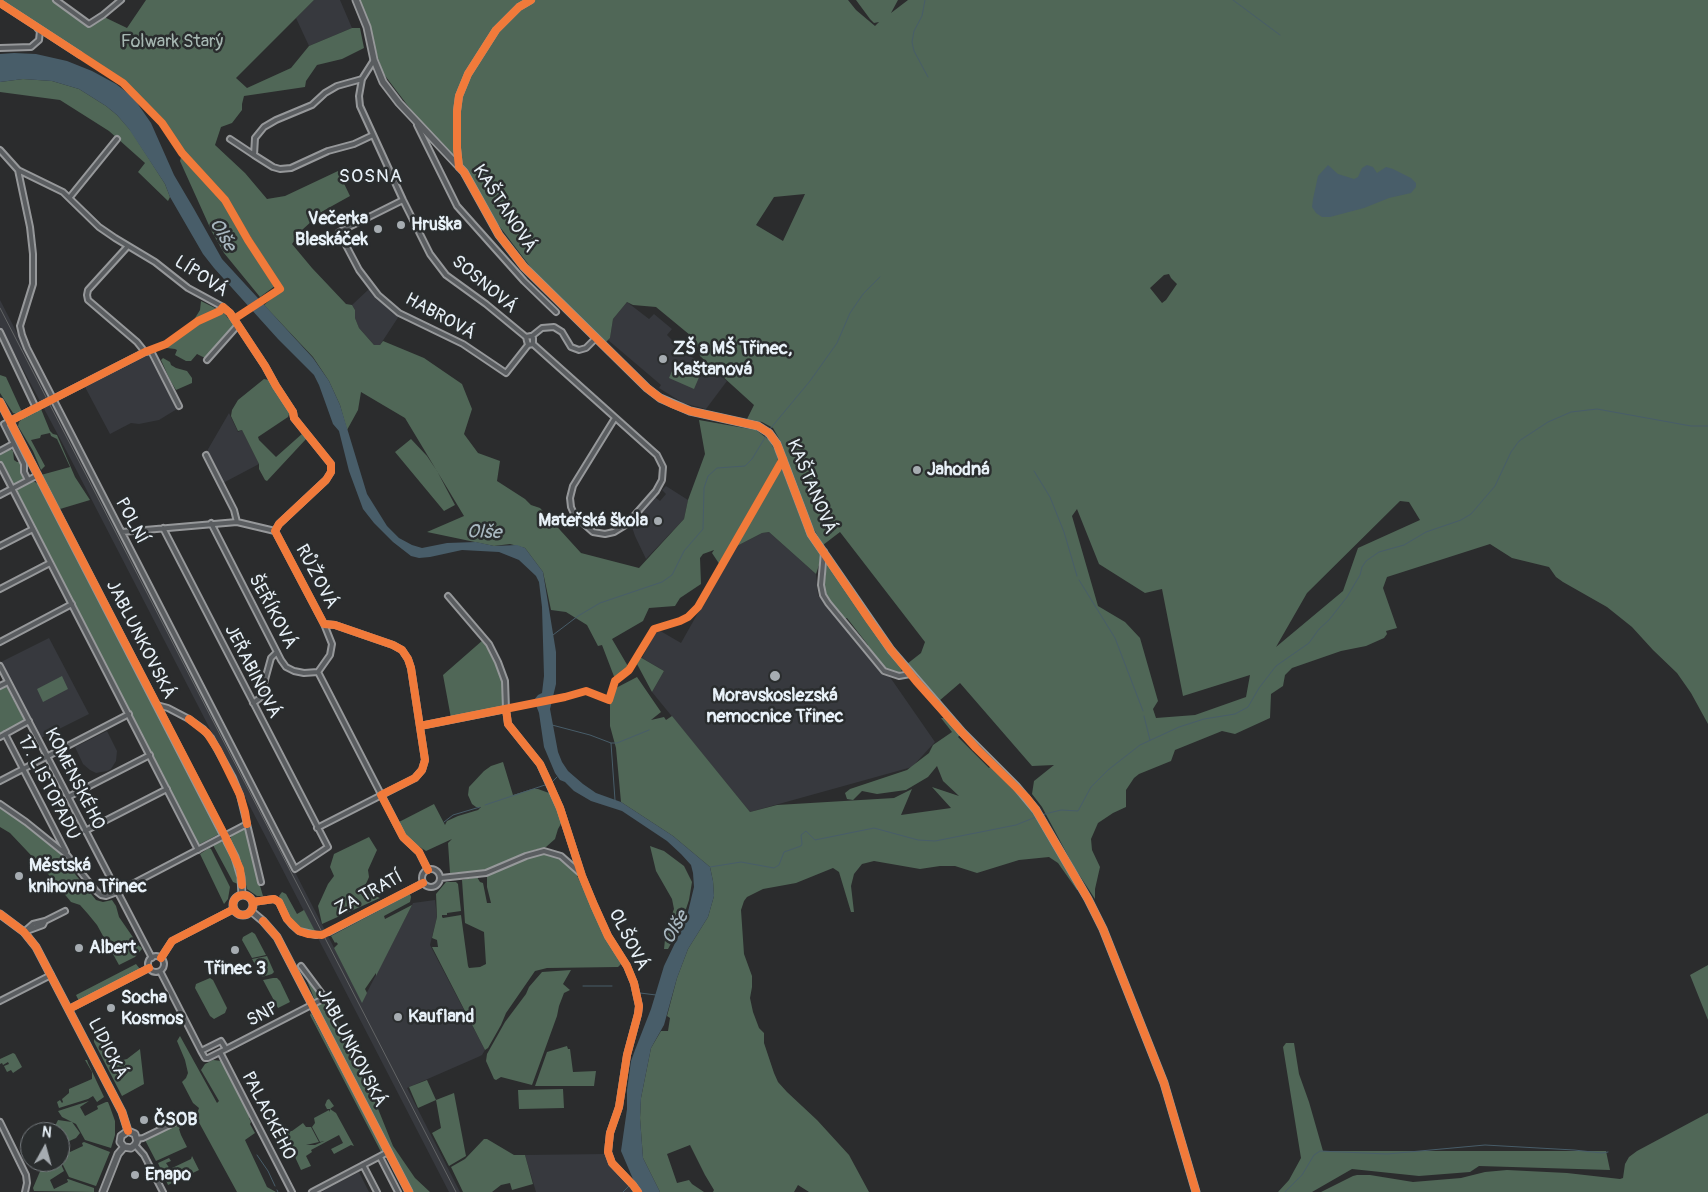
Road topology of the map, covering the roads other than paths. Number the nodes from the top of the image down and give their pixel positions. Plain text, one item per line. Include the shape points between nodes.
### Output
1 (56, 0) edge
2 (121, 0) edge
3 (356, 0) edge
4 (531, 0) edge
5 (0, 3) edge
6 (36, 27) junction
7 (0, 48) edge
8 (80, 55) dead end
9 (374, 60) junction
10 (362, 79) junction
11 (415, 120) junction
12 (373, 135) junction
13 (117, 138) dead end
14 (230, 139) dead end
15 (0, 150) edge
16 (254, 155) junction
17 (459, 167) junction
18 (18, 170) junction
19 (70, 197) junction
20 (402, 200) junction
21 (128, 246) junction
22 (556, 312) dead end
23 (238, 325) junction
24 (0, 332) edge
25 (532, 336) junction
26 (526, 337) junction
27 (596, 338) junction
28 (530, 344) junction
29 (145, 352) junction
30 (207, 360) dead end
31 (52, 399) junction
32 (0, 402) edge
33 (179, 406) dead end
34 (36, 408) junction
35 (615, 418) junction
36 (10, 421) junction
37 (13, 444) junction
38 (0, 450) edge
39 (206, 455) dead end
40 (0, 465) edge
41 (38, 475) junction
42 (28, 480) junction
43 (13, 488) junction
44 (0, 495) edge
45 (237, 522) junction
46 (211, 523) junction
47 (163, 528) junction
48 (33, 529) junction
49 (122, 532) junction
50 (275, 532) junction
51 (0, 546) edge
52 (824, 552) junction
53 (50, 563) junction
54 (0, 589) edge
55 (448, 596) dead end
56 (72, 604) junction
57 (324, 624) junction
58 (0, 642) edge
59 (277, 652) junction
60 (0, 666) edge
61 (318, 672) junction
62 (910, 674) junction
63 (8, 682) junction
64 (0, 686) edge
65 (253, 703) junction
66 (157, 705) junction
67 (506, 709) junction
68 (129, 714) junction
69 (29, 722) junction
70 (420, 726) junction
71 (5, 734) junction
72 (0, 737) edge
73 (48, 756) junction
74 (150, 756) junction
75 (23, 769) junction
76 (0, 781) edge
77 (167, 789) junction
78 (381, 795) junction
79 (68, 797) junction
80 (0, 804) edge
81 (247, 824) junction
82 (317, 828) junction
83 (85, 831) junction
84 (225, 836) junction
85 (198, 850) junction
86 (67, 855) junction
87 (296, 869) joint
88 (428, 870) junction
89 (582, 876) junction
90 (440, 878) junction
91 (261, 882) dead end
92 (423, 883) junction
93 (117, 892) junction
94 (242, 895) junction
95 (253, 902) junction
96 (234, 909) junction
97 (65, 910) dead end
98 (251, 911) junction
99 (0, 914) edge
100 (24, 932) junction
101 (329, 932) tunnel mouth
102 (316, 935) tunnel mouth
103 (152, 958) junction
104 (161, 958) junction
105 (301, 966) dead end
106 (149, 968) junction
107 (160, 971) junction
108 (51, 975) junction
109 (0, 1001) edge
110 (313, 1006) junction
111 (69, 1009) junction
112 (226, 1049) junction
113 (201, 1051) junction
114 (220, 1052) junction
115 (178, 1121) dead end
116 (0, 1122) edge
117 (128, 1131) junction
118 (136, 1142) junction
119 (124, 1147) junction
120 (388, 1152) junction
121 (380, 1157) junction
122 (363, 1165) junction
123 (25, 1192) edge
124 (103, 1192) edge
125 (163, 1192) edge
126 (292, 1192) edge
127 (312, 1192) edge
128 (377, 1192) edge
129 (398, 1192) edge
130 (409, 1192) edge
131 (638, 1192) edge
132 (1196, 1192) edge

1 - 2 street via 89,24
3 - 9 street, KAŠTANOVÁ
4 - 17 street via 496,30 468,74 457,111
5 - 6 street
6 - 7 street via 40,31 36,44 26,48
6 - 8 street
9 - 10 street, SOSNOVÁ
9 - 11 street, KAŠTANOVÁ via 384,82
10 - 12 street, SOSNOVÁ via 360,106
10 - 16 street via 337,86 312,105 264,127 256,138
11 - 17 street, KAŠTANOVÁ
11 - 22 street via 457,206 532,290
12 - 16 street via 291,168 273,167
12 - 20 street, SOSNOVÁ
13 - 19 street
14 - 16 street
15 - 18 street
17 - 27 street, KAŠTANOVÁ via 499,235 524,267
18 - 19 street, LÍPOVÁ
18 - 31 street, POLNÍ via 33,254 33,284 20,326
19 - 21 street, LÍPOVÁ via 99,227
20 - 26 street, SOSNOVÁ via 430,254 446,275
20 - 28 street, HABROVÁ via 339,232 359,270 378,295 399,313 462,344 506,373
21 - 23 street, LÍPOVÁ via 188,288 223,307
21 - 29 street via 87,295 88,300 138,342
23 - 30 street
23 - 50 street, LÍPOVÁ via 294,418 331,464 326,480 279,524
24 - 34 street
25 - 26 street
25 - 27 street via 542,328 554,327 562,332 571,347 579,350
25 - 28 street
26 - 28 street
27 - 52 street, KAŠTANOVÁ via 660,398 690,411 758,426 770,433 811,534
28 - 35 street
29 - 31 street
29 - 33 street via 151,351
31 - 34 street
31 - 49 street, POLNÍ
32 - 36 street, JABLUNKOVSKÁ
34 - 36 street
35 - 35 street via 573,486 570,498 575,516 593,532 605,534 627,524 662,480 662,467 657,456
36 - 37 street via 4,424
36 - 41 street, JABLUNKOVSKÁ
37 - 38 street
37 - 42 street
39 - 45 street
40 - 43 street
41 - 42 street
41 - 66 street, JABLUNKOVSKÁ
42 - 43 street
43 - 44 street
43 - 48 street
45 - 46 street, RŮŽOVÁ
45 - 50 street, RŮŽOVÁ
46 - 47 street, RŮŽOVÁ
46 - 59 street, ŠEŘÍKOVÁ
47 - 49 street, RŮŽOVÁ
47 - 65 street, JEŘABINOVÁ
48 - 51 street
48 - 53 street
49 - 87 street, POLNÍ
50 - 57 street, RŮŽOVÁ
52 - 62 street, KAŠTANOVÁ
52 - 62 street via 821,585 828,603 884,670 899,676
53 - 54 street
53 - 56 street
55 - 67 street, OLŠOVÁ via 489,644 506,690
56 - 58 street
56 - 68 street
57 - 61 street via 332,644 330,655
57 - 70 street, RŮŽOVÁ via 335,625 402,650 411,668
59 - 61 street, ŠEŘÍKOVÁ via 289,669
59 - 65 street via 271,658 260,698
60 - 63 street, KOMENSKÉHO
61 - 78 street
62 - 132 street, KAŠTANOVÁ via 1036,810 1088,899 1164,1083
63 - 64 street
63 - 69 street, KOMENSKÉHO
65 - 82 street, JEŘABINOVÁ
66 - 81 street via 189,719 208,733 240,795
66 - 84 street, JABLUNKOVSKÁ
67 - 70 street
67 - 89 street, OLŠOVÁ via 508,724 540,764 549,783
68 - 73 street
68 - 74 street
69 - 71 street
69 - 73 street, KOMENSKÉHO
70 - 78 street, RŮŽOVÁ via 425,760 422,770 415,778
71 - 72 street
71 - 75 street, 17. LISTOPADU
73 - 75 street
73 - 79 street, KOMENSKÉHO
74 - 77 street
74 - 79 street
75 - 76 street
75 - 86 street, 17. LISTOPADU
77 - 83 street
77 - 85 street
78 - 82 street, RŮŽOVÁ
78 - 88 street via 403,837 420,852
79 - 83 street, KOMENSKÉHO
80 - 86 street
81 - 84 street
81 - 91 street
82 - 87 street, JEŘABINOVÁ via 328,847
83 - 93 street, KOMENSKÉHO
84 - 85 street
84 - 94 street, JABLUNKOVSKÁ via 240,869
85 - 93 street
86 - 93 street via 101,895
88 - 90 street via 438,872
88 - 92 street via 423,875
89 - 90 street, OLŠOVÁ via 561,856 544,851 486,873
89 - 131 street, OLŠOVÁ via 608,936 632,976 639,1006 608,1152 612,1163
90 - 92 street, OLŠOVÁ via 435,887
92 - 101 street, ZA TRATÍ
93 - 103 street, KOMENSKÉHO
94 - 95 street via 250,897
94 - 96 street via 234,900
95 - 98 street
95 - 102 street via 274,899 292,925 299,931
96 - 98 street via 242,915
96 - 104 street via 172,942
97 - 100 street via 33,924
98 - 110 street, JABLUNKOVSKÁ via 277,937
99 - 100 street, LIDICKÁ
100 - 108 street, LIDICKÁ
103 - 104 street
103 - 106 street
104 - 107 street via 164,965
105 - 110 street via 325,998
106 - 107 street via 153,972
106 - 111 street
107 - 113 street
108 - 109 street
108 - 111 street, LIDICKÁ
110 - 112 street, SNP
110 - 120 street, JABLUNKOVSKÁ
111 - 117 street, LIDICKÁ via 122,1112
112 - 113 street via 221,1041
112 - 114 street, SNP
113 - 114 street via 204,1058
114 - 126 street, PALACKÉHO
115 - 118 street
116 - 123 street via 26,1175
117 - 118 street via 133,1132
117 - 119 street via 120,1139
118 - 119 street
118 - 125 street
119 - 124 street
120 - 121 street
120 - 130 street, JABLUNKOVSKÁ
121 - 122 street
121 - 129 street
122 - 127 street
122 - 128 street

